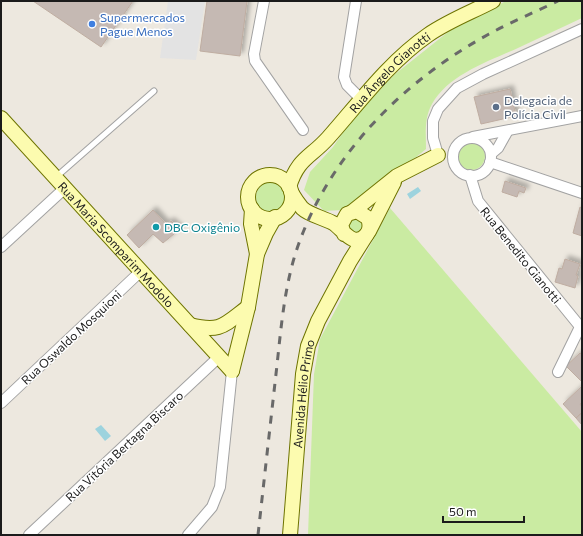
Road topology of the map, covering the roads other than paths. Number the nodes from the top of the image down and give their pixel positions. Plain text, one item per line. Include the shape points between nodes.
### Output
1 (264, 1) edge
2 (356, 1) edge
3 (493, 1) edge
4 (582, 29) edge
5 (154, 91) dead end
6 (361, 99) junction
7 (582, 116) edge
8 (1, 118) edge
9 (303, 130) dead end
10 (507, 132) junction
11 (471, 138) junction
12 (461, 142) junction
13 (438, 155) junction
14 (491, 158) junction
15 (300, 163) junction
16 (456, 165) junction
17 (270, 175) junction
18 (470, 175) junction
19 (397, 176) junction
20 (60, 183) junction
21 (290, 190) junction
22 (582, 193) edge
23 (252, 209) junction
24 (303, 209) junction
25 (350, 213) junction
26 (278, 216) junction
27 (326, 220) junction
28 (368, 232) junction
29 (346, 236) junction
30 (1, 247) edge
31 (257, 254) junction
32 (350, 261) junction
33 (141, 271) junction
34 (248, 307) junction
35 (581, 324) edge
36 (190, 325) junction
37 (219, 357) junction
38 (232, 371) junction
39 (558, 372) dead end
40 (1, 403) edge
41 (30, 535) edge
42 (188, 535) edge
43 (290, 535) edge

1 - 9 street via 254,54 255,61
2 - 6 street via 344,77 347,85
3 - 6 street, Rua Ângelo Gianotti via 430,34 413,47
4 - 13 street via 457,88 438,109 433,121 433,138
5 - 20 lane
6 - 15 street, Rua Ângelo Gianotti via 322,144
7 - 10 street
8 - 20 street, Rua Maria Scomparim Modolo
10 - 11 street
10 - 14 street
11 - 12 street
11 - 14 street via 482,141 490,149
12 - 13 street
12 - 16 street via 454,153
13 - 16 street
13 - 19 street
14 - 18 street via 486,170
14 - 22 street
15 - 17 street, Rua Ângelo Gianotti
15 - 21 street, Rua Ângelo Gianotti via 294,172
16 - 18 street
17 - 21 street via 282,178
17 - 23 street via 257,179 252,184 248,198
18 - 35 street, Rua Benedito Gianotti via 478,201 568,313
19 - 25 street
19 - 28 street, Avenida Hélio Primo
20 - 30 street
20 - 33 street, Rua Maria Scomparim Modolo
21 - 24 street
21 - 26 street via 290,205
23 - 26 street via 264,217
23 - 31 street
24 - 26 street
24 - 27 street
25 - 27 street
25 - 28 street via 361,212 368,218
25 - 29 street via 341,225
26 - 31 street via 266,233
27 - 29 street
28 - 29 street via 358,240
28 - 32 street, Avenida Hélio Primo
29 - 32 street
31 - 34 street
32 - 43 street, Avenida Hélio Primo via 318,321 308,346 303,374
33 - 36 street, Rua Maria Scomparim Modolo
33 - 40 street, Rua Oswaldo Mosquioni
34 - 36 street via 218,328 206,329
34 - 38 street
35 - 39 street
36 - 37 street, Rua Maria Scomparim Modolo
37 - 38 street, Rua Maria Scomparim Modolo
37 - 41 street, Rua Vitória Bertagna Biscaro
38 - 42 street via 220,487 212,507

